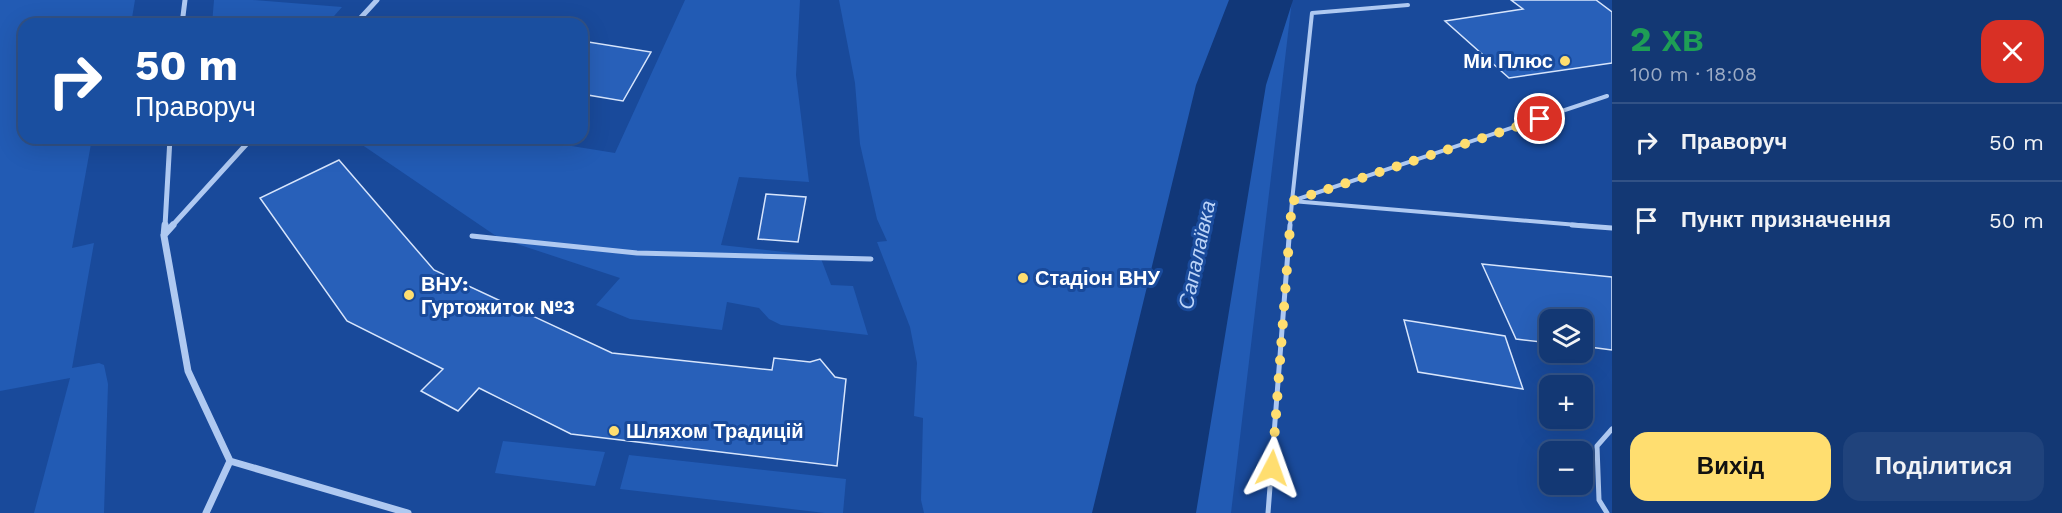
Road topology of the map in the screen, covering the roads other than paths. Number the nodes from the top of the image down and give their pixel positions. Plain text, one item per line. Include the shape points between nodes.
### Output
1 (184, 0) edge
2 (376, 0) edge
3 (1408, 5) dead end
4 (182, 18) edge
5 (360, 18) edge
6 (1607, 96) dead end
7 (170, 144) edge
8 (247, 144) edge
9 (1292, 201) junction
10 (1612, 228) edge
11 (164, 236) junction
12 (472, 236) dead end
13 (871, 259) dead end
14 (1612, 429) edge
15 (230, 460) junction
16 (206, 513) edge
17 (408, 513) edge
18 (1268, 513) edge
19 (1607, 513) edge

1 - 4 street
2 - 5 street
3 - 9 lane via 1312,13
6 - 9 lane
7 - 11 street
8 - 11 street
9 - 10 lane
9 - 18 lane
11 - 15 street via 188,371
12 - 13 lane via 637,253
14 - 19 lane via 1597,446 1599,500
15 - 16 street
15 - 17 street

